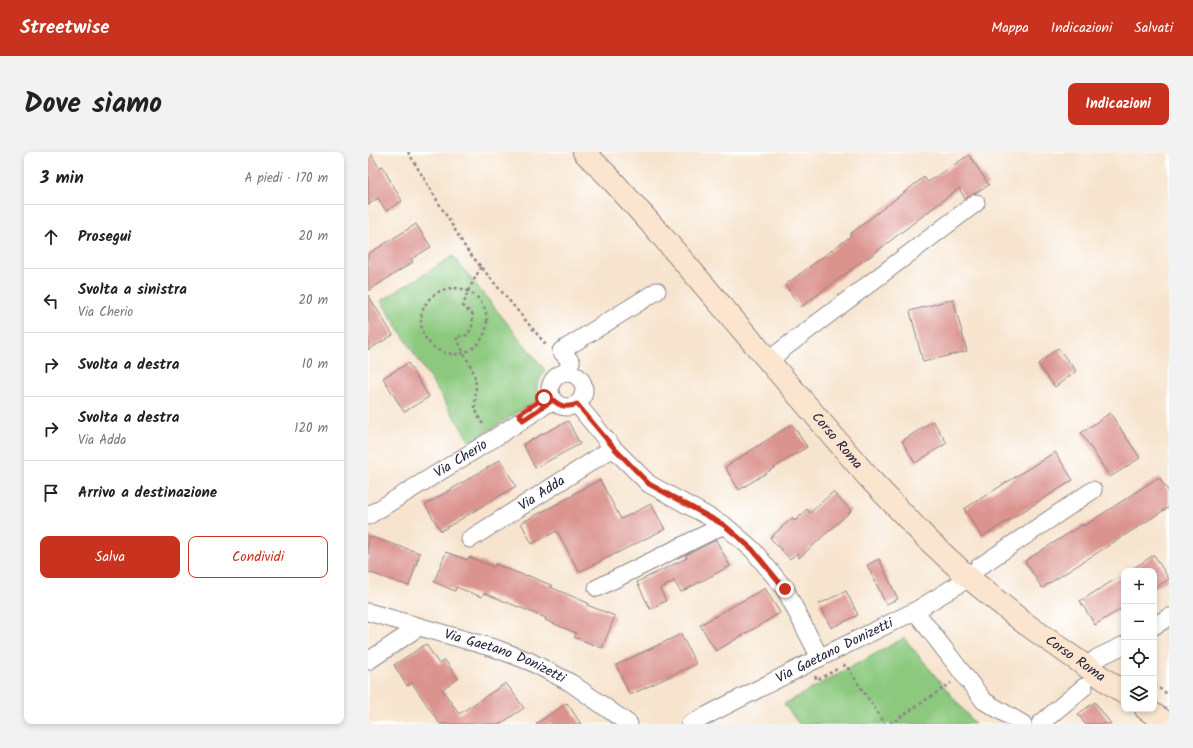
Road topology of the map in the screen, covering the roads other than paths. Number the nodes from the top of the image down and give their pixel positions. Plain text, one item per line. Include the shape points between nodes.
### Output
1 (584, 152) edge
2 (976, 203) dead end
3 (657, 291) dead end
4 (770, 362) junction
5 (559, 372) junction
6 (548, 395) junction
7 (577, 404) junction
8 (614, 448) junction
9 (1092, 490) dead end
10 (368, 516) edge
11 (724, 525) junction
12 (470, 539) dead end
13 (969, 578) junction
14 (597, 588) dead end
15 (915, 611) junction
16 (368, 612) edge
17 (1169, 617) edge
18 (1157, 624) edge
19 (419, 627) junction
20 (1121, 646) edge
21 (815, 660) junction
22 (368, 661) edge
23 (1085, 677) junction
24 (1121, 693) edge
25 (1150, 712) edge
26 (629, 724) edge
27 (690, 724) edge
28 (1023, 724) edge
29 (1040, 724) edge
30 (1168, 724) edge

1 - 4 street, Corso Roma via 661,235
2 - 4 street via 779,352
3 - 5 street via 561,351 571,362
4 - 13 street, Corso Roma via 868,477 927,539
5 - 6 street via 551,383
5 - 7 street via 574,375 581,380 584,389
6 - 7 street via 560,406
6 - 10 street, Via Cherio via 493,439
7 - 8 street
8 - 11 street via 649,484
8 - 12 street, Via Adda
9 - 13 street, Via Gaetano Donizetti via 979,567
11 - 14 street
11 - 21 street via 752,549 785,589
13 - 15 street, Via Gaetano Donizetti
13 - 23 street, Corso Roma
15 - 21 street, Via Gaetano Donizetti
15 - 28 street via 984,701
16 - 19 street, Via Gaetano Donizetti
17 - 18 street
19 - 22 street
19 - 26 street, Via Gaetano Donizetti via 497,649 529,661 571,683
20 - 23 street via 1097,658
21 - 27 street, Via Gaetano Donizetti
23 - 24 street, Corso Roma
23 - 29 street
25 - 30 street

